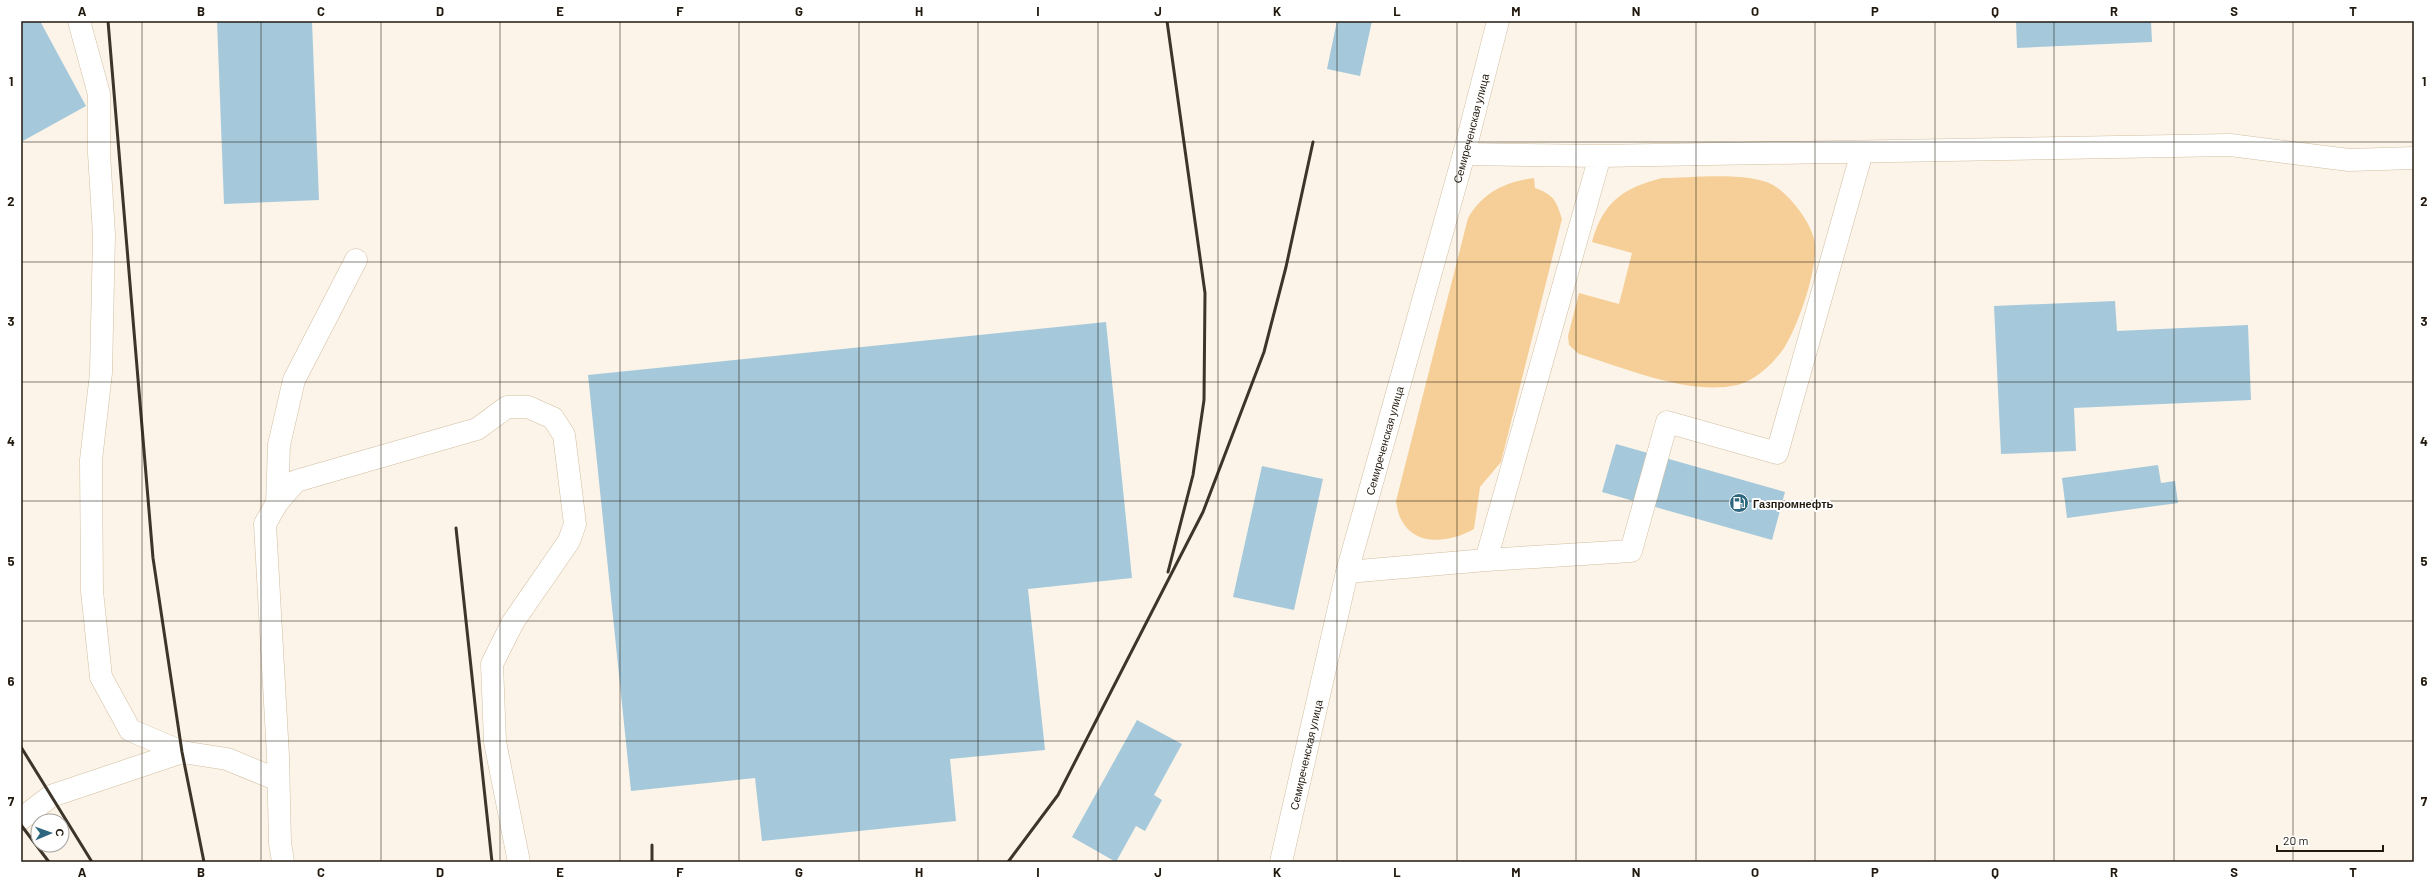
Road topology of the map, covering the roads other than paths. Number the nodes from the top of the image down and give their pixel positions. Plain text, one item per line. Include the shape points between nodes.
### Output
1 (80, 21) edge
2 (1498, 21) edge
3 (1862, 152) junction
4 (1464, 154) junction
5 (1600, 156) junction
6 (2414, 158) edge
7 (356, 260) dead end
8 (277, 503) junction
9 (1486, 560) junction
10 (1347, 572) junction
11 (182, 752) junction
12 (278, 780) junction
13 (21, 818) edge
14 (283, 862) edge
15 (519, 862) edge
16 (1281, 862) edge

1 - 11 street via 99,94 99,153 104,235 101,373 91,460 92,591 101,677 130,730
2 - 4 street, Семиреченская улица
3 - 5 street
3 - 6 street via 2230,145 2349,160
3 - 9 street via 1777,453 1667,422 1631,551
4 - 5 street
4 - 10 street, Семиреченская улица
5 - 9 street
7 - 8 street via 294,380 279,445
8 - 12 street via 265,524
8 - 15 street via 296,481 477,429 507,407 528,407 553,418 564,435 575,524 569,541 513,622 492,664 495,742
9 - 10 street
10 - 16 street, Семиреченская улица
11 - 12 street via 227,759
11 - 13 street via 51,796
12 - 14 street

